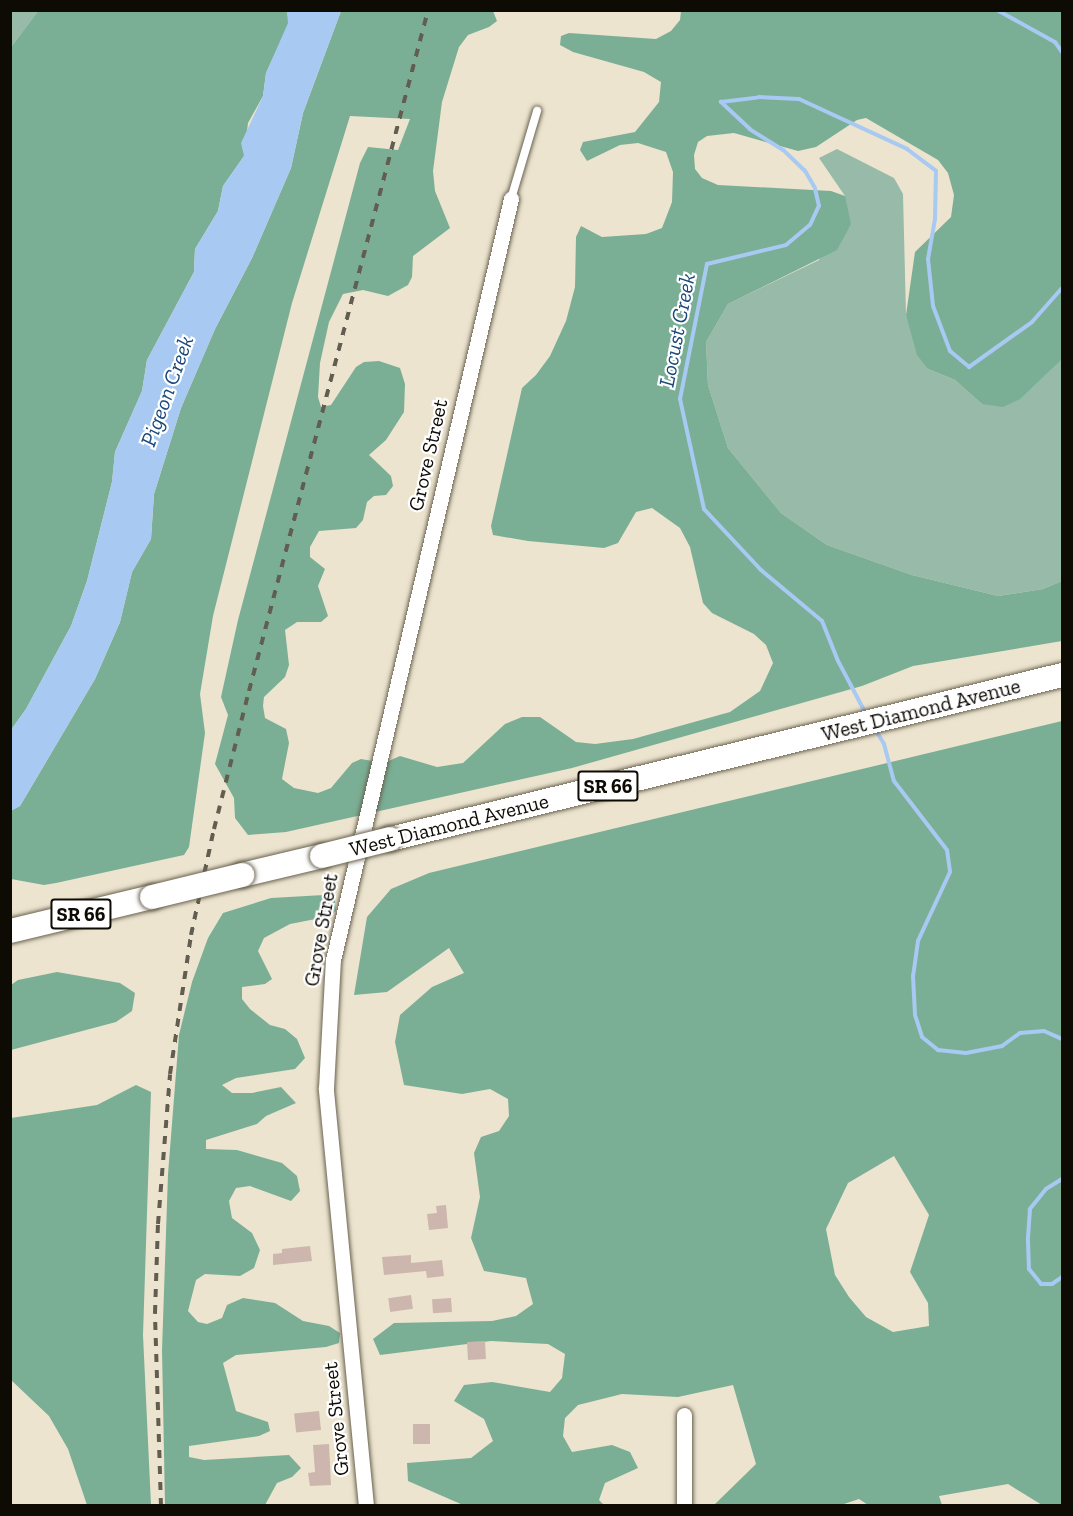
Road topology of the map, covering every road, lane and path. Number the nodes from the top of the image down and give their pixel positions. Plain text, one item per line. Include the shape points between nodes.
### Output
1 (537, 111) dead end
2 (511, 199) joint
3 (1062, 675) edge
4 (10, 931) edge
5 (684, 1415) dead end
6 (366, 1506) edge
7 (684, 1506) edge

1 - 2 lane
2 - 6 street, Grove Street via 333,960 326,1088
3 - 4 main road, West Diamond Avenue / SR 66, bridge
5 - 7 street

